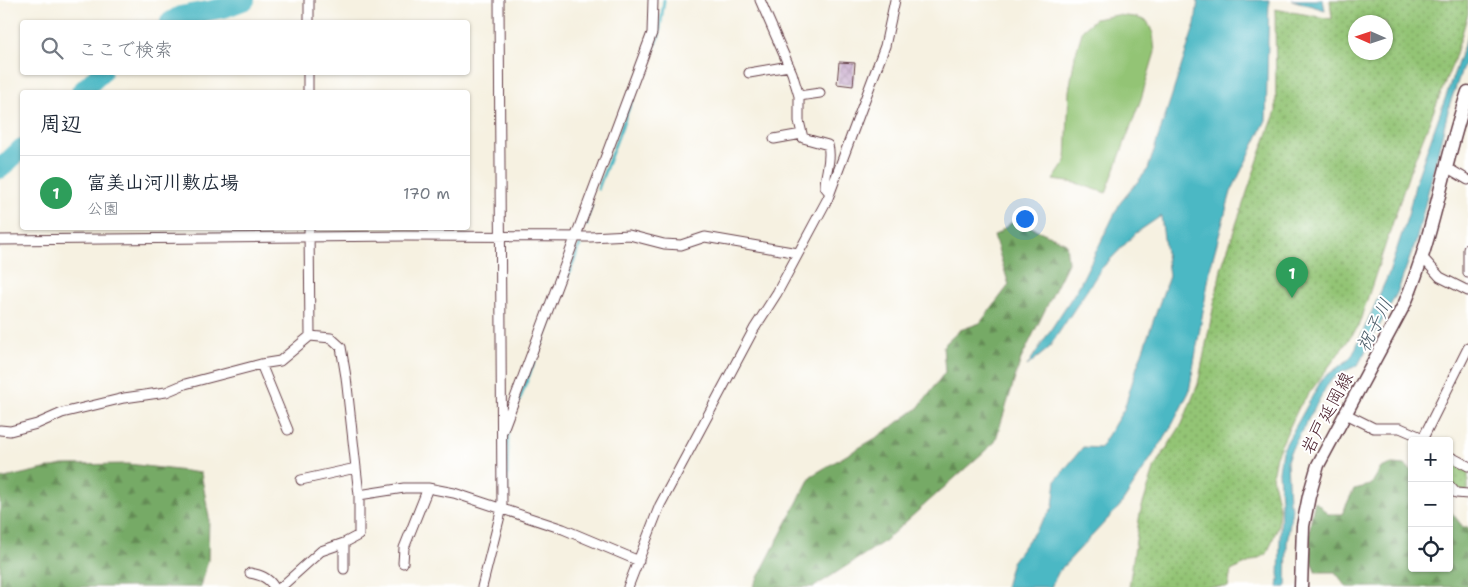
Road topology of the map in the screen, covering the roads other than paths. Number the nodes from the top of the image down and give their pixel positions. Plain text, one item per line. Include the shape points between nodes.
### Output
1 (309, 0) edge
2 (499, 0) edge
3 (653, 0) edge
4 (760, 0) edge
5 (895, 0) edge
6 (309, 20) edge
7 (789, 66) junction
8 (749, 73) dead end
9 (308, 75) edge
10 (308, 90) edge
11 (820, 92) dead end
12 (1468, 92) edge
13 (799, 96) junction
14 (802, 134) junction
15 (774, 139) dead end
16 (1446, 167) junction
17 (1468, 180) edge
18 (830, 192) junction
19 (309, 230) edge
20 (576, 236) junction
21 (500, 237) junction
22 (309, 238) junction
23 (0, 240) edge
24 (1468, 249) edge
25 (798, 253) junction
26 (1423, 258) junction
27 (1468, 273) edge
28 (1468, 291) edge
29 (310, 336) junction
30 (1468, 348) edge
31 (261, 364) junction
32 (1346, 414) junction
33 (0, 430) edge
34 (288, 430) dead end
35 (502, 434) junction
36 (1420, 437) edge
37 (1425, 437) edge
38 (1453, 458) edge
39 (1468, 466) edge
40 (356, 468) junction
41 (300, 480) dead end
42 (428, 488) junction
43 (1453, 490) edge
44 (1468, 494) edge
45 (359, 495) junction
46 (502, 508) junction
47 (344, 543) junction
48 (639, 561) junction
49 (403, 563) dead end
50 (344, 569) dead end
51 (250, 573) dead end
52 (274, 587) edge
53 (281, 587) edge
54 (482, 587) edge
55 (628, 587) edge
56 (1301, 587) edge

1 - 6 street
2 - 21 street
3 - 20 street via 652,33
4 - 7 street
5 - 18 street via 885,46
7 - 8 street
7 - 13 street
9 - 10 street
11 - 13 street
12 - 16 main road, 岩戸延岡線
13 - 14 street
14 - 15 street
14 - 18 street via 803,138 828,145 831,155 825,187
16 - 17 street
16 - 26 main road, 岩戸延岡線
18 - 25 street
19 - 22 street
20 - 21 street
20 - 25 street via 629,235 681,245 705,237
20 - 35 street
21 - 22 street
21 - 35 street
22 - 23 street
22 - 29 street
24 - 27 street
25 - 48 street via 664,497
26 - 28 street via 1440,277
26 - 32 main road, 岩戸延岡線 via 1405,303
29 - 31 street via 280,361
29 - 40 street via 331,338 341,347
30 - 37 street
31 - 33 street via 166,392 124,398 62,413 10,431
31 - 34 street
32 - 36 street via 1374,428 1400,428
32 - 56 main road, 岩戸延岡線 via 1318,465 1308,496 1303,526
35 - 46 street
38 - 39 street
40 - 41 street
40 - 45 street
42 - 45 street
42 - 46 street
42 - 49 street via 404,548
43 - 44 street
45 - 47 street via 359,535
46 - 48 street
46 - 54 street
47 - 50 street
47 - 53 street via 320,551
48 - 55 street
51 - 52 street via 260,575

